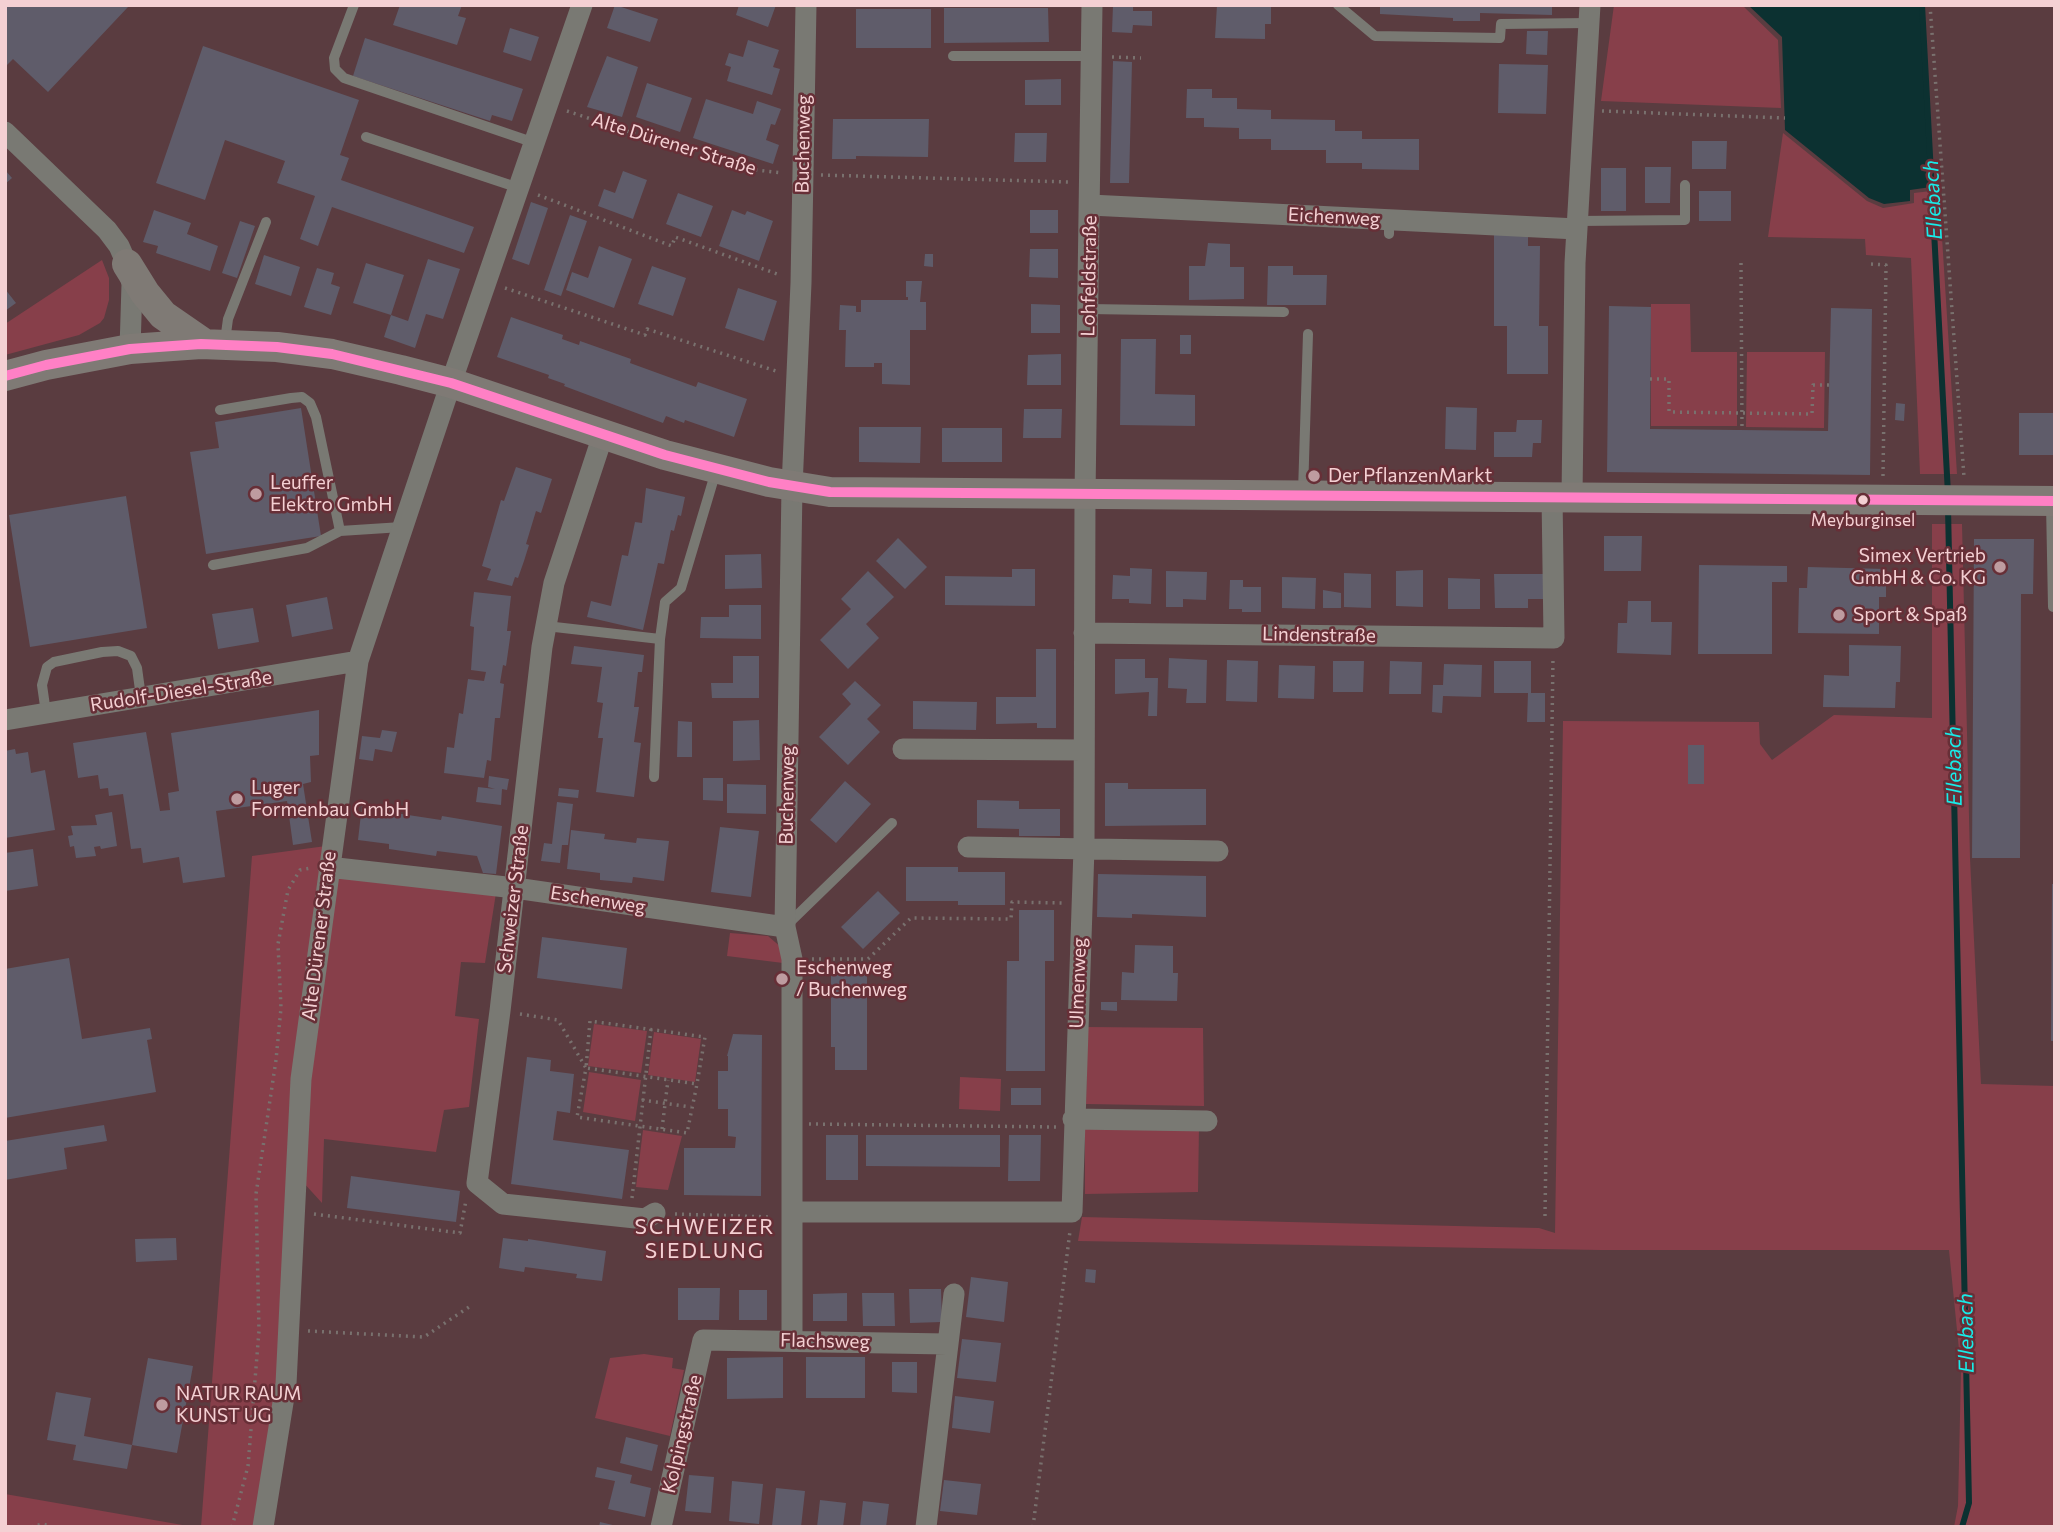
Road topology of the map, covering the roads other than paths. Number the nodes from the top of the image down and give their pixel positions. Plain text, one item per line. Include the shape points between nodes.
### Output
1 (354, 5) edge
2 (582, 5) edge
3 (806, 5) edge
4 (1092, 5) edge
5 (1338, 5) edge
6 (1589, 14) edge
7 (953, 56) dead end
8 (1092, 56) junction
9 (5, 132) edge
10 (366, 137) dead end
11 (535, 143) junction
12 (1685, 185) dead end
13 (519, 188) junction
14 (1090, 205) junction
15 (266, 222) dead end
16 (1577, 225) junction
17 (127, 264) junction
18 (1088, 309) junction
19 (1284, 312) dead end
20 (1308, 334) dead end
21 (215, 344) junction
22 (131, 349) junction
23 (5, 376) edge
24 (451, 383) junction
25 (220, 410) dead end
26 (603, 435) junction
27 (716, 470) junction
28 (792, 487) junction
29 (1085, 495) junction
30 (1303, 495) junction
31 (1562, 496) junction
32 (2053, 501) edge
33 (402, 527) junction
34 (340, 531) junction
35 (213, 565) dead end
36 (2055, 607) edge
37 (546, 626) junction
38 (1084, 633) junction
39 (660, 639) junction
40 (358, 661) junction
41 (141, 697) junction
42 (46, 713) junction
43 (5, 720) edge
44 (903, 749) dead end
45 (1084, 750) junction
46 (654, 777) dead end
47 (892, 823) dead end
48 (968, 847) dead end
49 (1084, 848) junction
50 (1218, 851) dead end
51 (328, 867) junction
52 (515, 888) junction
53 (785, 927) junction
54 (1207, 1121) dead end
55 (1073, 1123) junction
56 (655, 1213) road end
57 (793, 1215) junction
58 (954, 1294) dead end
59 (703, 1340) joint
60 (792, 1340) junction
61 (947, 1344) junction
62 (666, 1526) edge
63 (263, 1527) edge
64 (926, 1527) edge

1 - 11 lane via 334,58 335,69 344,78
2 - 11 street, Alte Dürener Straße
3 - 28 street, Buchenweg
4 - 8 street, Lohfeldstraße
5 - 6 lane via 1375,36 1500,38 1501,23
6 - 16 street
7 - 8 lane
8 - 14 street, Lohfeldstraße
9 - 17 street via 107,230
10 - 13 lane
11 - 13 street, Alte Dürener Straße
12 - 16 lane via 1685,220
13 - 24 street, Alte Dürener Straße
14 - 16 street, Eichenweg via 1152,204 1389,227
14 - 18 street, Lohfeldstraße
15 - 21 lane
16 - 31 street
17 - 21 main road via 163,315
17 - 22 street via 133,301
18 - 19 lane
18 - 29 street, Lohfeldstraße
20 - 30 lane
21 - 22 main road
21 - 24 main road via 332,355
22 - 23 main road
24 - 26 main road
24 - 33 street, Alte Dürener Straße
25 - 34 lane via 302,397 310,402
26 - 27 main road
26 - 37 street, Schweizer Straße via 554,583
27 - 28 main road
27 - 39 lane via 681,588 665,602
28 - 29 main road via 830,492
28 - 53 street, Buchenweg
29 - 30 main road
29 - 38 street, Ulmenweg
30 - 31 main road
31 - 32 main road
31 - 38 street, Lindenstraße via 1554,638
32 - 36 lane
33 - 34 lane
33 - 40 street, Alte Dürener Straße
34 - 35 lane via 307,548
37 - 39 lane
37 - 52 street, Schweizer Straße
38 - 45 street, Ulmenweg
39 - 46 lane
40 - 41 street, Rudolf-Diesel-Straße
40 - 51 street, Alte Dürener Straße
41 - 42 street, Rudolf-Diesel-Straße
41 - 42 lane via 131,656 102,652 47,667 42,685
42 - 43 street, Rudolf-Diesel-Straße
44 - 45 street
45 - 49 street, Ulmenweg
47 - 53 lane
48 - 49 street
49 - 50 street
49 - 55 street, Ulmenweg
51 - 52 street, Eschenweg
51 - 63 street, Alte Dürener Straße via 301,1079 286,1384
52 - 53 street, Eschenweg
52 - 56 street, Schweizer Straße via 477,1183 503,1204 645,1219
53 - 57 street, Buchenweg via 792,959
54 - 55 street
55 - 57 street, Ulmenweg via 1072,1212
57 - 60 street, Buchenweg
58 - 61 street
59 - 60 street, Flachsweg
59 - 62 street, Kolpingstraße
60 - 61 street, Flachsweg
61 - 64 street

